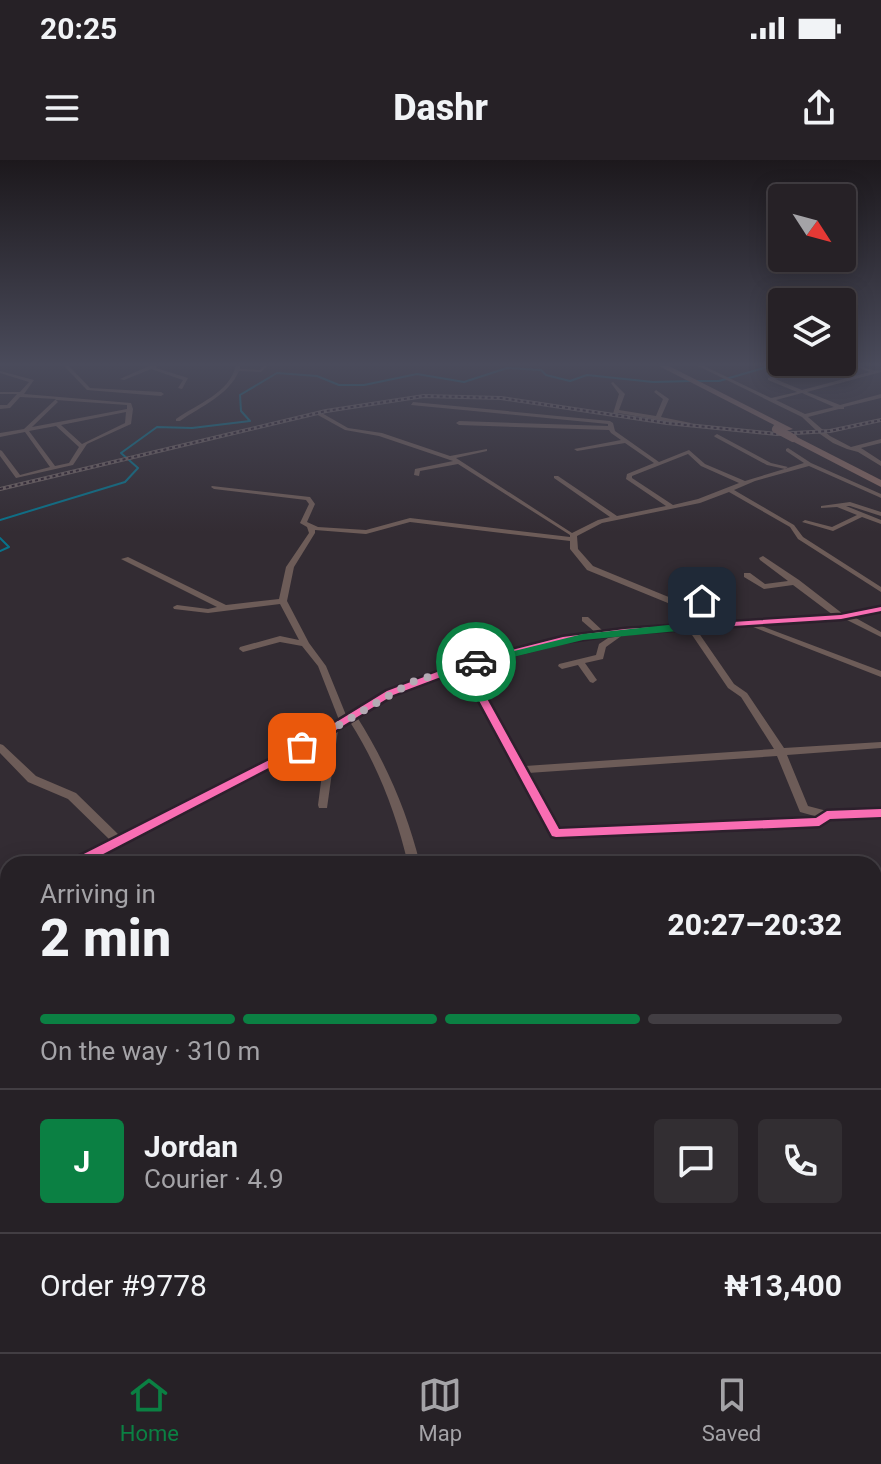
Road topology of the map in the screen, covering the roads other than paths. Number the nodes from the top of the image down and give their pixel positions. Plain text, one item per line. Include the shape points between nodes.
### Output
1 (36, 421) edge
2 (75, 421) edge
3 (96, 421) edge
4 (128, 421) edge
5 (332, 421) edge
6 (567, 421) edge
7 (612, 421) edge
8 (674, 421) edge
9 (761, 421) edge
10 (765, 421) edge
11 (808, 421) edge
12 (459, 423) dead end
13 (473, 423) joint
14 (688, 423) dead end
15 (57, 424) junction
16 (610, 426) junction
17 (26, 430) junction
18 (108, 431) junction
19 (791, 434) junction
20 (0, 435) edge
21 (717, 436) dead end
22 (627, 441) junction
23 (881, 441) edge
24 (82, 447) junction
25 (577, 449) dead end
26 (485, 450) dead end
27 (788, 450) dead end
28 (857, 450) junction
29 (0, 452) edge
30 (450, 457) junction
31 (459, 461) junction
32 (656, 462) junction
33 (809, 464) junction
34 (881, 464) edge
35 (791, 468) junction
36 (54, 469) junction
37 (417, 475) dead end
38 (881, 476) edge
39 (556, 477) dead end
40 (744, 483) junction
41 (881, 484) edge
42 (214, 487) dead end
43 (730, 490) junction
44 (881, 496) edge
45 (835, 504) junction
46 (672, 507) junction
47 (823, 507) dead end
48 (881, 514) edge
49 (860, 516) junction
50 (615, 517) junction
51 (805, 522) dead end
52 (881, 522) edge
53 (315, 530) junction
54 (572, 537) junction
55 (763, 558) dead end
56 (125, 559) dead end
57 (747, 575) dead end
58 (796, 582) junction
59 (722, 588) dead end
60 (881, 590) edge
61 (283, 601) junction
62 (177, 607) dead end
63 (225, 608) junction
64 (881, 609) edge
65 (693, 613) junction
66 (844, 617) junction
67 (585, 619) dead end
68 (744, 620) junction
69 (714, 622) junction
70 (689, 624) junction
71 (625, 631) junction
72 (603, 635) junction
73 (881, 635) edge
74 (583, 637) junction
75 (305, 644) junction
76 (243, 649) dead end
77 (603, 655) junction
78 (580, 662) junction
79 (464, 665) junction
80 (562, 666) dead end
81 (881, 674) edge
82 (593, 680) dead end
83 (348, 719) junction
84 (333, 728) junction
85 (881, 745) edge
86 (0, 747) edge
87 (780, 750) junction
88 (523, 770) junction
89 (323, 805) dead end
90 (881, 813) edge
91 (827, 815) junction
92 (117, 840) junction
93 (88, 856) edge
94 (412, 856) edge

1 - 17 street
2 - 15 street
3 - 18 street
4 - 18 street
5 - 30 street
6 - 16 street
7 - 16 street
8 - 14 street
9 - 19 highway, bridge
10 - 19 highway
11 - 28 street via 817,431
12 - 13 street
13 - 16 street
15 - 17 street
15 - 24 street
16 - 22 street
17 - 20 street
17 - 36 street
18 - 24 street
19 - 38 highway
19 - 41 highway
21 - 35 street via 769,464
22 - 25 street
22 - 32 street
23 - 28 street
24 - 36 street via 76,462
26 - 30 street
27 - 33 street
28 - 34 street
29 - 36 street via 18,477
30 - 31 street
31 - 37 street via 417,470
31 - 54 street
32 - 40 street via 689,452 703,465
32 - 46 street via 628,477
33 - 35 street
33 - 44 street
35 - 40 street
39 - 50 street
40 - 43 street
42 - 53 street via 311,500 303,522
43 - 46 street
43 - 60 street via 792,526 800,538
45 - 47 street
45 - 48 street
45 - 49 street
46 - 50 street
49 - 51 street via 833,529
49 - 52 street
50 - 54 street
53 - 54 street via 366,532 410,520
53 - 61 street via 290,567
54 - 65 street via 574,549 590,568
55 - 58 street
56 - 63 street
57 - 58 street via 764,587
58 - 66 street
59 - 65 street
61 - 63 street
61 - 75 street
62 - 63 street
64 - 66 street
65 - 69 street
66 - 68 street
66 - 73 street
67 - 72 street
68 - 69 street
68 - 81 street
69 - 70 street
70 - 71 street
70 - 87 street
71 - 72 street
71 - 77 street
72 - 74 street
74 - 77 street
74 - 79 street
75 - 76 street via 280,639
75 - 83 street
77 - 78 street
78 - 80 street
78 - 82 street
79 - 83 street via 412,682
79 - 88 street
83 - 84 street
83 - 94 street via 389,777
84 - 89 street
84 - 92 street
85 - 87 street
86 - 92 street via 32,779 72,796
87 - 88 street
87 - 91 street via 804,809
88 - 91 street via 552,829 567,835 819,822
90 - 91 street
92 - 93 street

